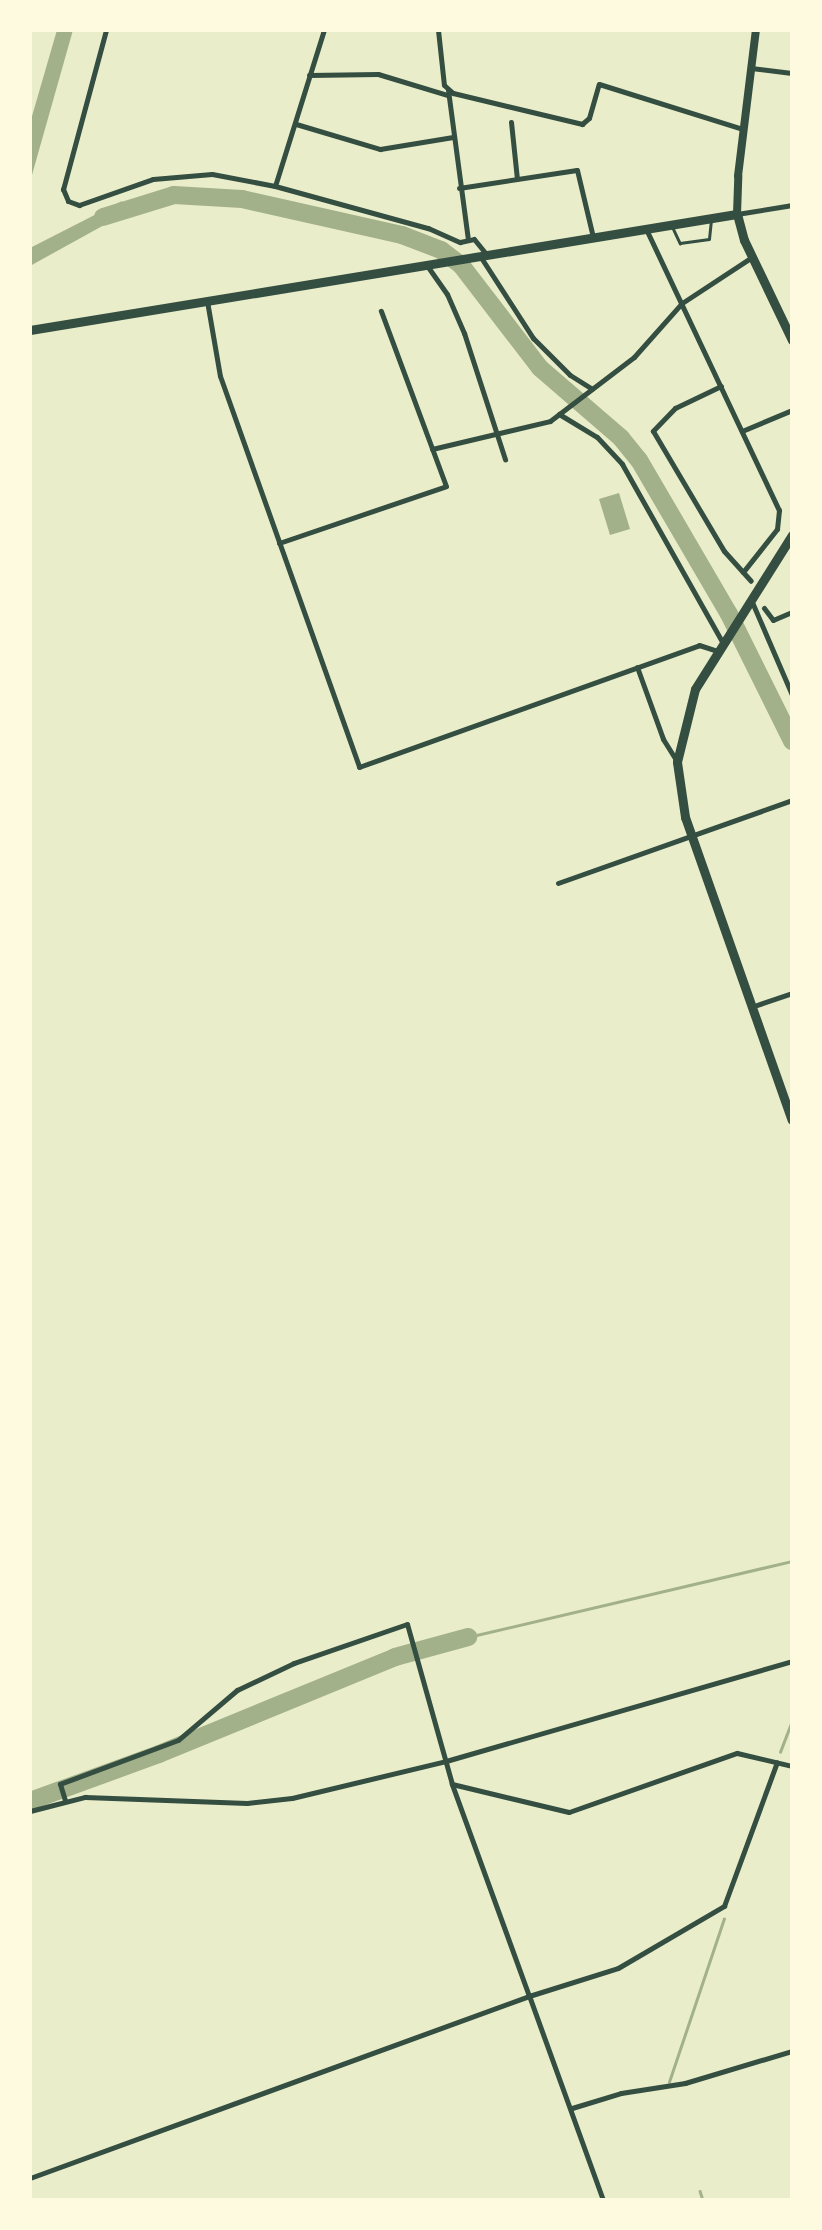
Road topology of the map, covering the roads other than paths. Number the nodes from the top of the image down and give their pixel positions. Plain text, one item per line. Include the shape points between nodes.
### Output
1 (106, 30) edge
2 (324, 30) edge
3 (438, 30) edge
4 (756, 30) edge
5 (751, 68) junction
6 (792, 73) edge
7 (309, 75) junction
8 (448, 92) junction
9 (511, 122) dead end
10 (296, 124) junction
11 (743, 130) junction
12 (453, 137) junction
13 (517, 178) junction
14 (275, 186) junction
15 (459, 188) junction
16 (792, 205) edge
17 (738, 214) junction
18 (711, 218) junction
19 (673, 224) junction
20 (646, 229) junction
21 (593, 237) junction
22 (468, 239) junction
23 (481, 255) junction
24 (752, 257) junction
25 (431, 264) junction
26 (207, 300) junction
27 (682, 303) junction
28 (792, 310) edge
29 (381, 311) dead end
30 (780, 315) junction
31 (30, 330) edge
32 (792, 340) edge
33 (721, 386) junction
34 (591, 390) junction
35 (792, 410) edge
36 (561, 413) junction
37 (742, 431) junction
38 (496, 432) junction
39 (432, 449) junction
40 (504, 460) dead end
41 (779, 510) junction
42 (786, 516) dead end
43 (792, 536) edge
44 (279, 543) junction
45 (743, 572) junction
46 (751, 581) dead end
47 (750, 604) junction
48 (764, 608) dead end
49 (792, 612) edge
50 (723, 644) junction
51 (637, 667) junction
52 (792, 695) edge
53 (677, 762) junction
54 (792, 800) edge
55 (691, 835) junction
56 (558, 883) dead end
57 (792, 993) edge
58 (751, 1007) junction
59 (792, 1120) edge
60 (792, 1661) edge
61 (446, 1761) junction
62 (777, 1762) junction
63 (792, 1766) edge
64 (452, 1784) junction
65 (65, 1800) junction
66 (30, 1811) edge
67 (529, 1996) junction
68 (792, 2051) edge
69 (572, 2108) junction
70 (30, 2178) edge
71 (603, 2200) edge

1 - 14 street via 63,189 68,201 79,205 153,179 199,174
2 - 7 street
3 - 8 street
4 - 5 main road
5 - 6 street
5 - 11 main road
7 - 8 street via 378,74
7 - 10 street
8 - 11 street via 582,124 599,84
8 - 12 street
9 - 13 street
10 - 12 street via 380,149
10 - 14 street
11 - 17 main road
12 - 15 street
13 - 15 street
13 - 21 street via 577,170
14 - 22 street via 460,242
15 - 22 street
16 - 17 street
17 - 18 highway
17 - 24 highway
18 - 19 highway
18 - 19 lane via 709,238 680,243
19 - 20 highway
20 - 21 highway
20 - 27 street
21 - 23 highway
22 - 23 street via 479,240
23 - 25 highway
23 - 34 street via 533,338
24 - 27 street
24 - 30 highway
25 - 26 highway
25 - 38 street via 459,320
26 - 31 highway
26 - 44 street via 215,357
27 - 33 street
27 - 34 street via 634,357
28 - 30 street
29 - 39 street
30 - 32 highway
33 - 37 street
33 - 45 street via 675,408 653,432 724,552
34 - 36 street
35 - 37 street
36 - 38 street
36 - 50 street via 622,464
37 - 41 street
38 - 39 street
38 - 40 street
39 - 44 street via 446,486
41 - 42 street
41 - 45 street via 777,529
43 - 47 highway
44 - 51 street via 359,767
45 - 46 street
47 - 50 highway
47 - 52 street
48 - 49 street via 772,620
50 - 51 street via 700,644
50 - 53 highway via 688,706
51 - 53 street
53 - 55 highway
54 - 55 street
55 - 56 street
55 - 58 highway
57 - 58 street
58 - 59 highway
60 - 61 street
61 - 64 street
61 - 65 street via 292,1798
61 - 65 street via 407,1624 294,1662 236,1690 178,1740 60,1784
62 - 63 street
62 - 64 street via 737,1753 569,1812
62 - 67 street via 724,1906 618,1968
64 - 67 street
65 - 66 street
67 - 69 street
67 - 70 street
68 - 69 street
69 - 71 street

